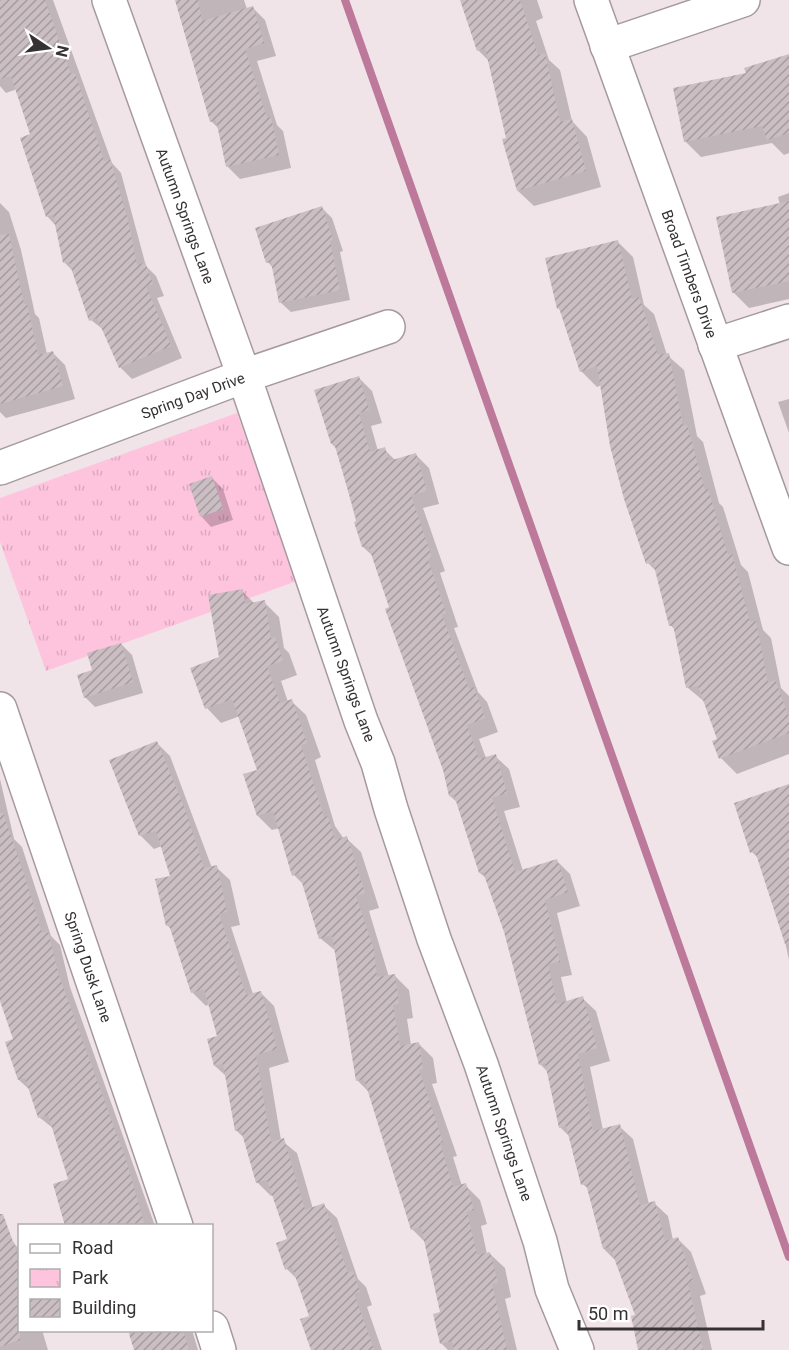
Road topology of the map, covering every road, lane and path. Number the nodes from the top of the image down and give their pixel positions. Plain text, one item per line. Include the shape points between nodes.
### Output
1 (109, 0) edge
2 (591, 0) edge
3 (743, 0) edge
4 (607, 46) junction
5 (789, 321) edge
6 (388, 327) dead end
7 (715, 345) junction
8 (244, 376) junction
9 (0, 468) edge
10 (789, 548) edge
11 (0, 709) edge
12 (175, 1224) edge
13 (213, 1331) edge
14 (219, 1350) edge
15 (577, 1350) edge

1 - 8 street, Autumn Springs Lane
2 - 4 street, Broad Timbers Drive
3 - 4 street
4 - 7 street, Broad Timbers Drive
5 - 7 street
6 - 8 street, Spring Day Drive
7 - 10 street, Broad Timbers Drive
8 - 9 street, Spring Day Drive
8 - 15 street, Autumn Springs Lane via 378,763 434,939 492,1097 552,1289
11 - 12 street, Spring Dusk Lane
13 - 14 street

